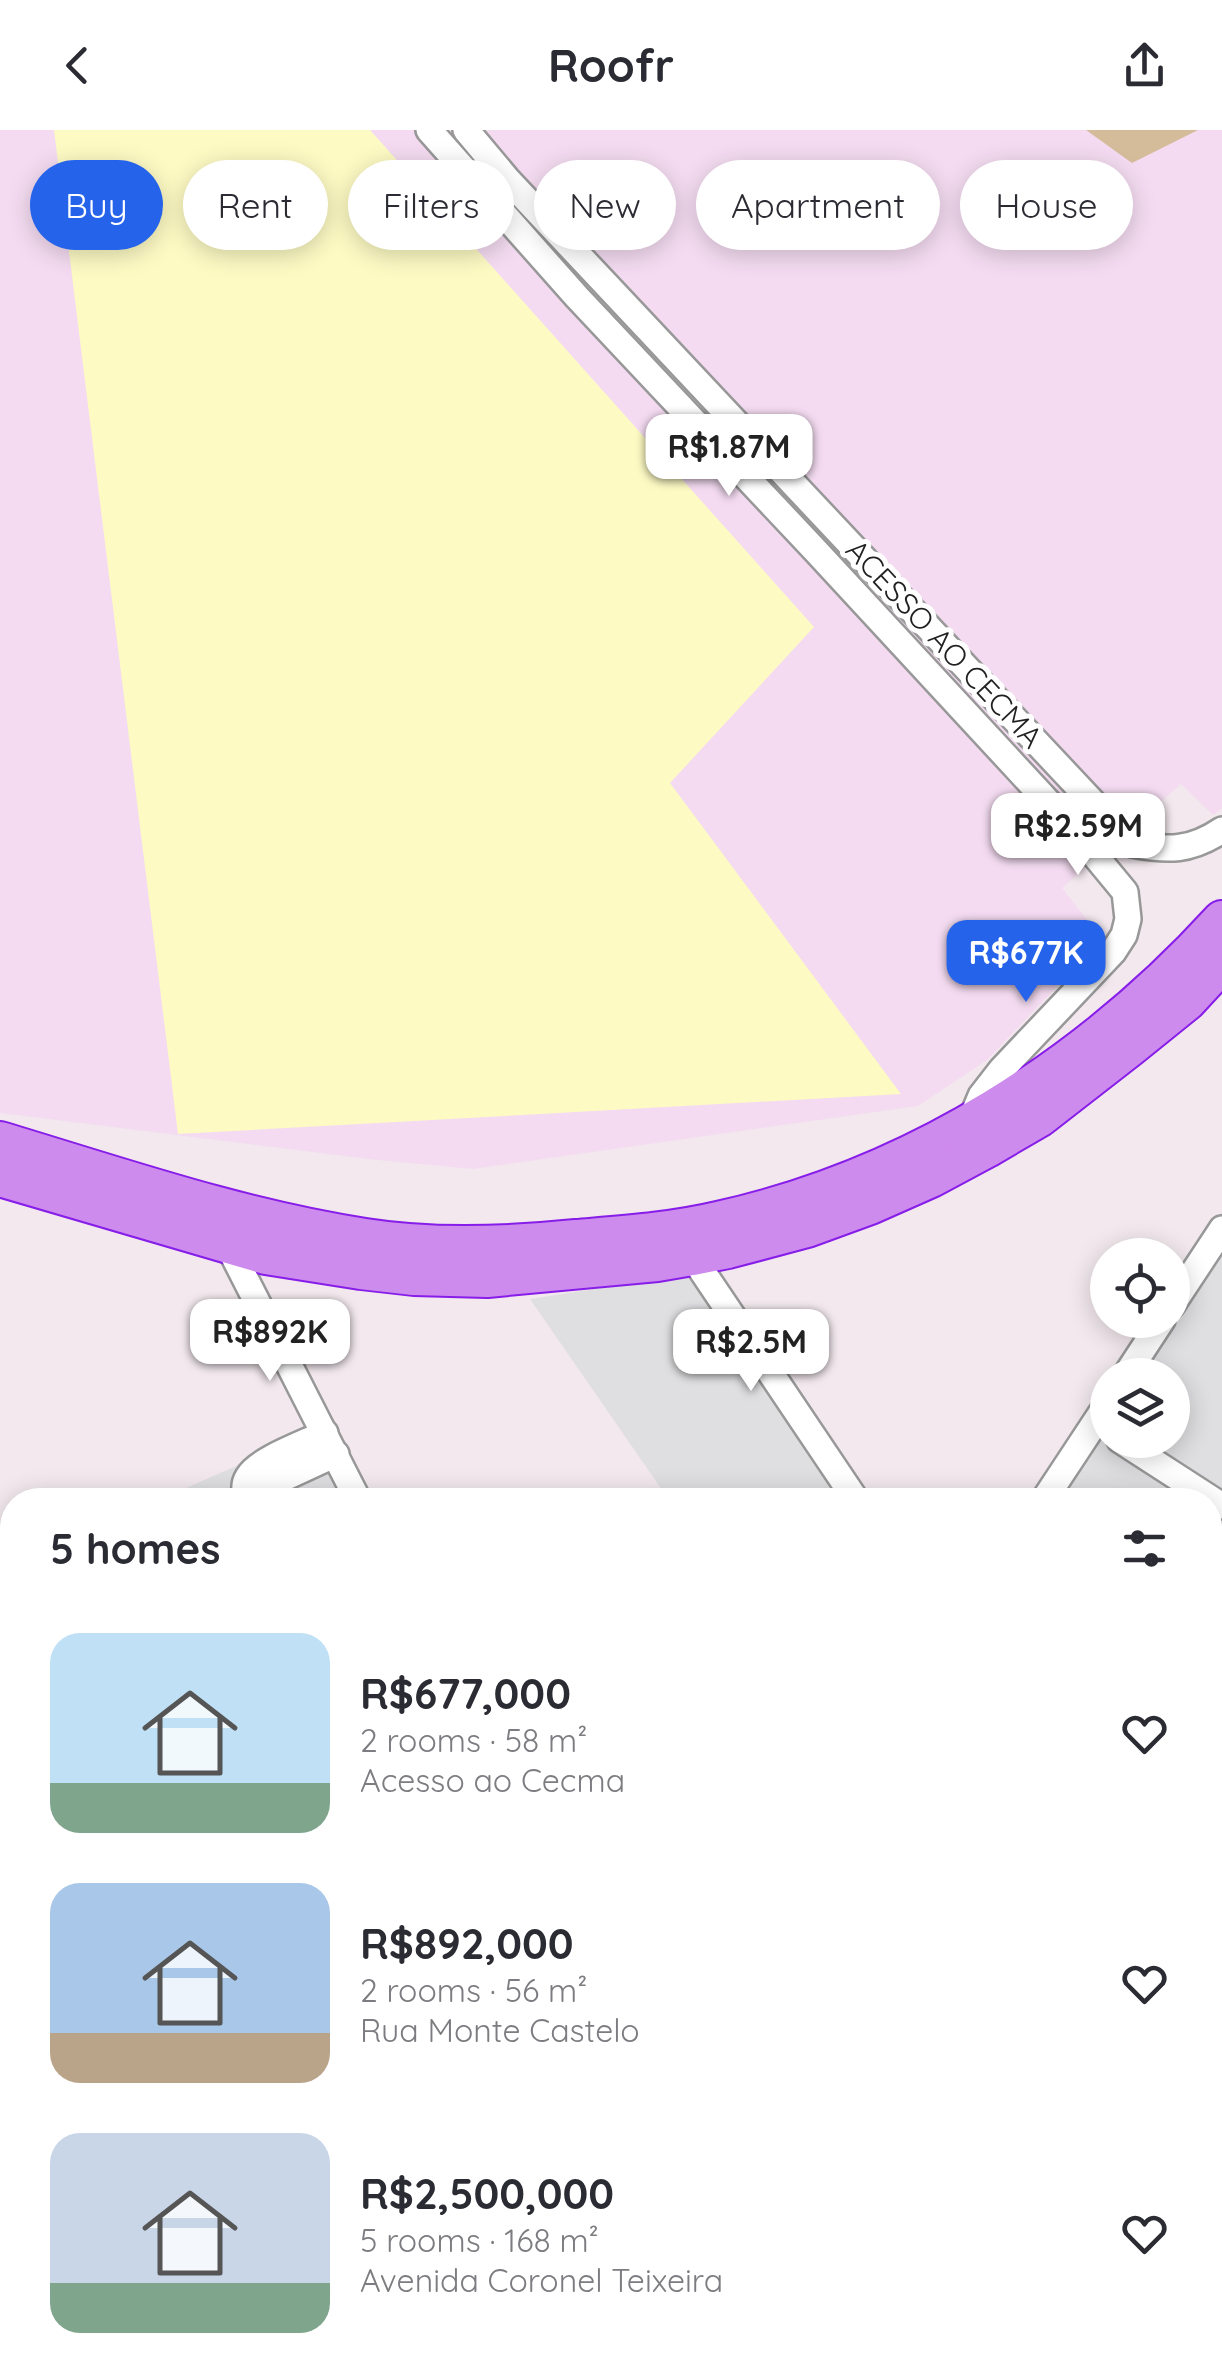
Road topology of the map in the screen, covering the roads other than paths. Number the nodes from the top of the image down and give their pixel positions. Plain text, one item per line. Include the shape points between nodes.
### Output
1 (430, 130) edge
2 (466, 130) edge
3 (1095, 806) junction
4 (1072, 829) junction
5 (1222, 830) edge
6 (1222, 920) edge
7 (1222, 963) edge
8 (970, 1125) junction
9 (0, 1141) edge
10 (0, 1178) edge
11 (228, 1245) junction
12 (1218, 1246) edge
13 (692, 1256) junction
14 (1190, 1281) edge
15 (1090, 1438) edge
16 (330, 1444) junction
17 (1148, 1458) edge
18 (246, 1488) edge
19 (352, 1488) edge
20 (848, 1488) edge
21 (1053, 1488) edge
22 (1194, 1488) edge

1 - 4 street, ACESSO AO CECMA
2 - 3 street, ACESSO AO CECMA
3 - 4 street
3 - 5 street, ACESSO AO CECMA via 1132,844 1163,850 1191,846
4 - 8 street, ACESSO AO CECMA via 1125,892 1124,936 1002,1070 981,1096
6 - 8 highway via 1098,1035
7 - 13 highway via 1130,1047 988,1148 807,1228
8 - 9 highway via 843,1183 718,1221 501,1245 421,1244 319,1230
10 - 11 highway
11 - 13 highway via 362,1270 487,1278
11 - 16 street
12 - 14 street
13 - 20 street
15 - 21 street
16 - 18 street via 259,1465
16 - 19 street
17 - 22 street

